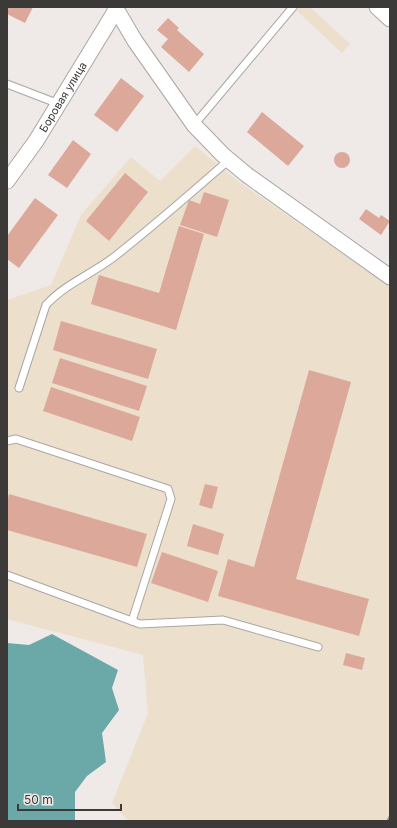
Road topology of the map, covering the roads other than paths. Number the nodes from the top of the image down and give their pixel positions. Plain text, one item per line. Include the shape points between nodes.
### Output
1 (293, 7) edge
2 (377, 7) edge
3 (115, 9) edge
4 (390, 19) edge
5 (7, 84) edge
6 (59, 104) junction
7 (194, 125) junction
8 (229, 160) junction
9 (7, 181) edge
10 (390, 277) edge
11 (19, 388) dead end
12 (7, 442) edge
13 (7, 575) edge
14 (132, 621) junction
15 (318, 647) dead end

1 - 7 lane
2 - 4 street
3 - 6 street, Боровая улица
3 - 7 street
5 - 6 lane
6 - 9 street, Боровая улица
7 - 8 street
8 - 10 street
8 - 11 lane via 113,258 55,296 46,305
12 - 14 lane via 16,439 168,489 171,499
13 - 14 lane
14 - 15 lane via 140,624 223,620

